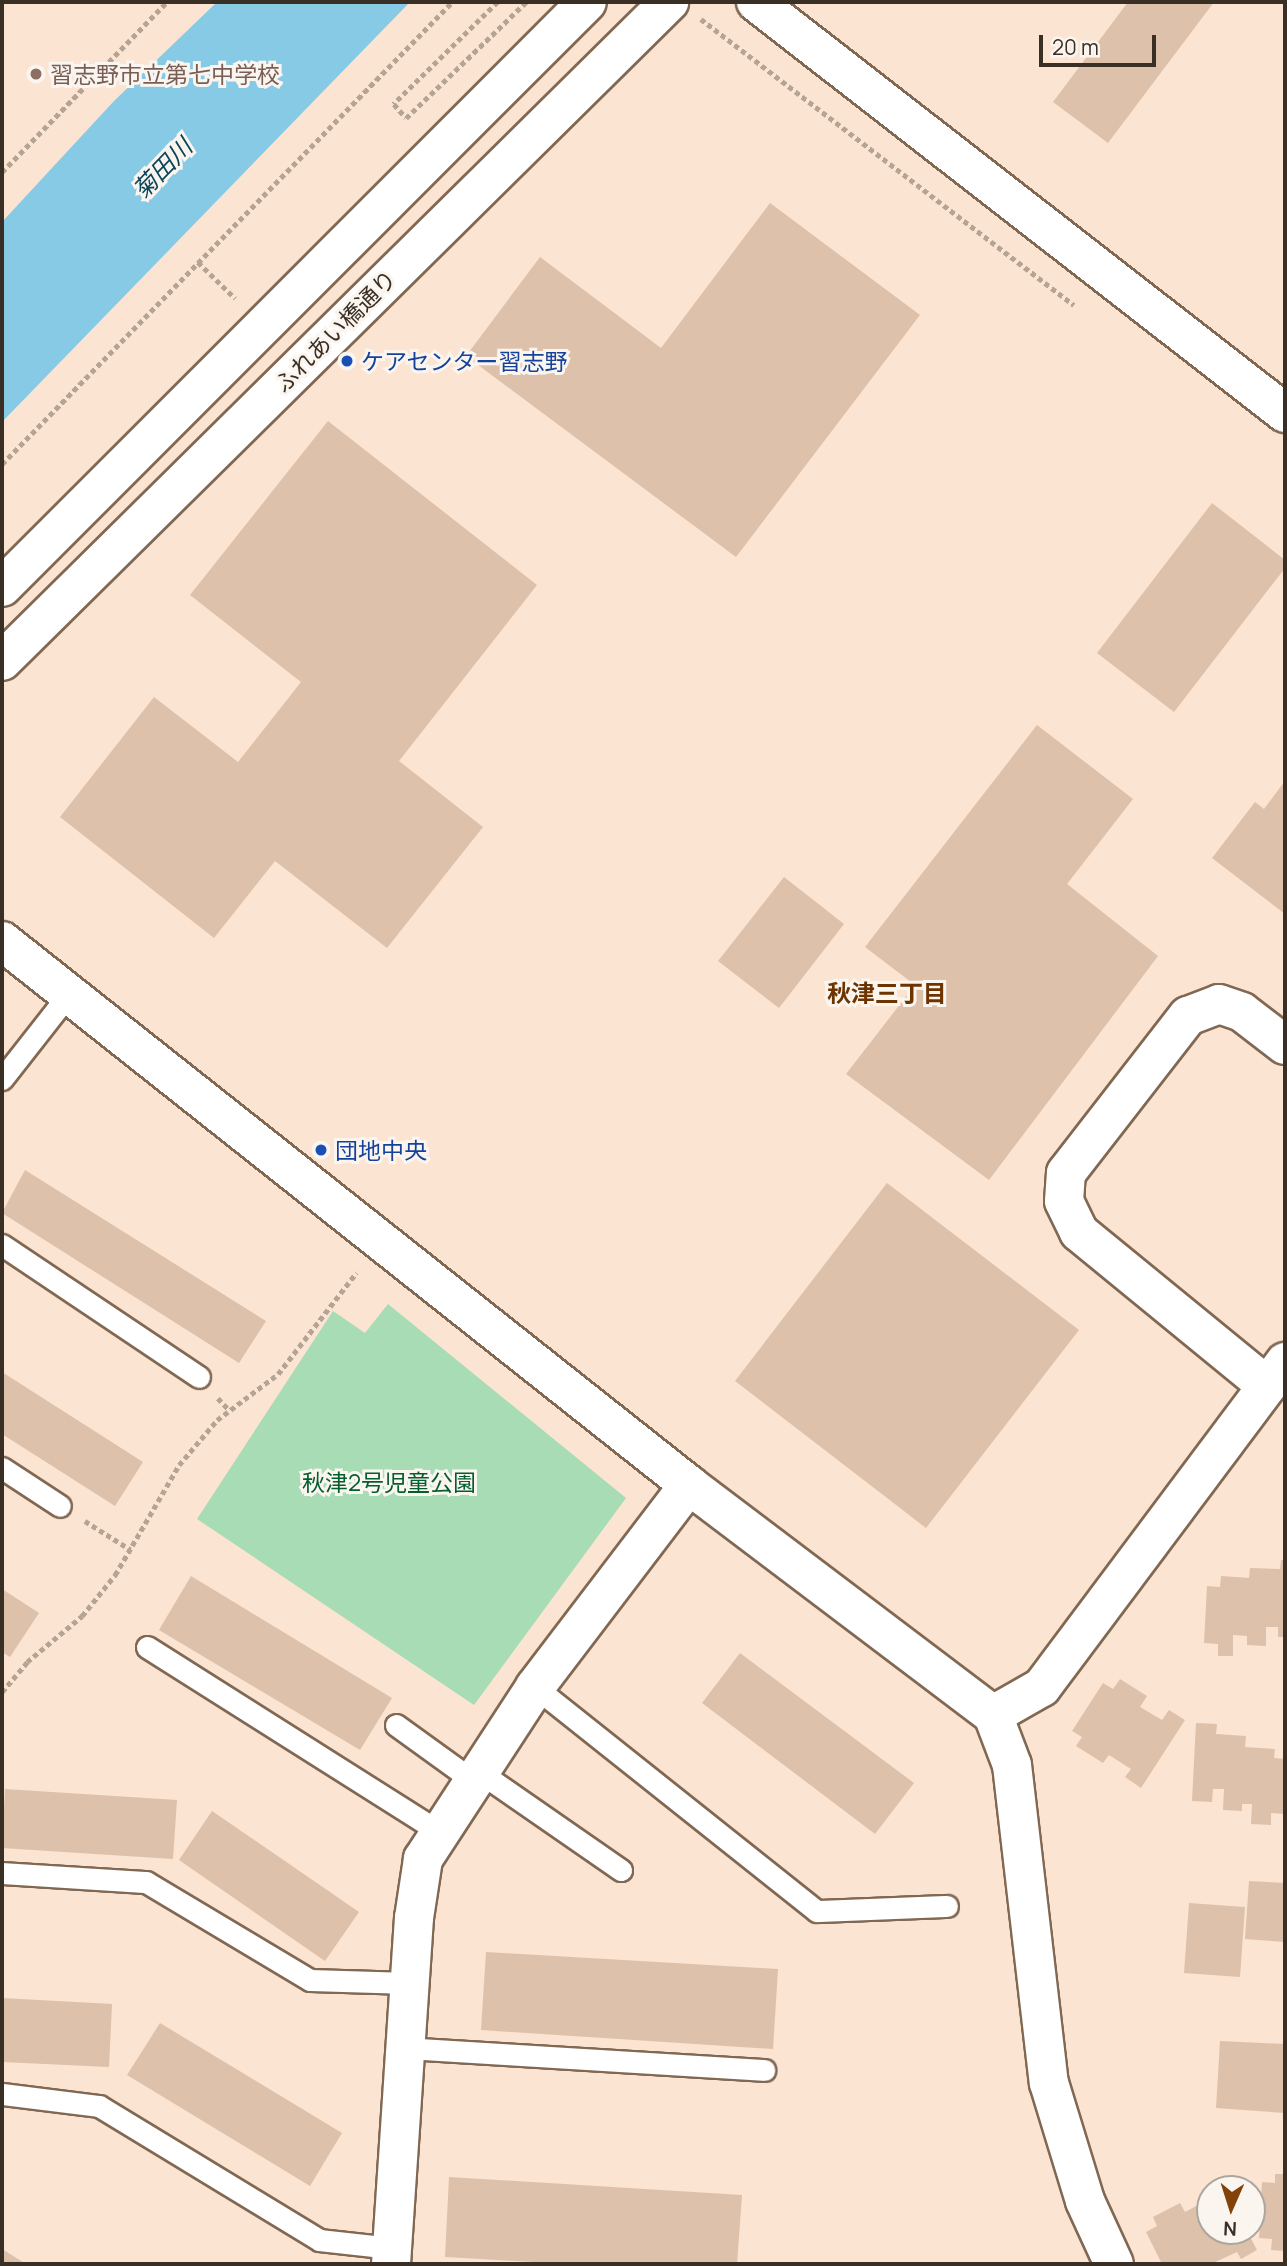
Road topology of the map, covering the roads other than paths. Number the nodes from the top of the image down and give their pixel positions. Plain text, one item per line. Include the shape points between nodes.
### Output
1 (587, 2) edge
2 (756, 2) edge
3 (684, 10) edge
4 (1285, 413) edge
5 (2, 587) edge
6 (2, 661) edge
7 (2, 941) edge
8 (67, 996) junction
9 (1285, 1045) edge
10 (2, 1079) edge
11 (2, 1245) edge
12 (199, 1377) dead end
13 (1279, 1383) edge
14 (2, 1468) edge
15 (690, 1485) junction
16 (60, 1506) road end
17 (147, 1647) dead end
18 (535, 1687) junction
19 (993, 1715) junction
20 (396, 1725) dead end
21 (475, 1776) junction
22 (438, 1831) junction
23 (621, 1870) dead end
24 (2, 1873) edge
25 (947, 1906) dead end
26 (409, 1983) junction
27 (405, 2048) junction
28 (764, 2070) dead end
29 (2, 2094) edge
30 (392, 2256) edge
31 (1114, 2264) edge

1 - 5 street
2 - 4 street
3 - 6 street, ふれあい橋通り
7 - 8 street
8 - 10 lane
8 - 15 street
9 - 13 street via 1242,1012 1219,1004 1188,1016 1066,1172 1064,1201 1079,1232
11 - 12 lane
13 - 19 street via 1042,1687
14 - 16 lane
15 - 18 street via 644,1539
15 - 19 street
17 - 22 lane
18 - 21 street
18 - 25 lane via 817,1911
19 - 31 street via 1012,1765 1049,2083 1085,2201
20 - 21 lane
21 - 22 street
21 - 23 lane
22 - 26 street via 423,1859
24 - 26 lane via 146,1882 310,1980
26 - 27 street
27 - 28 lane
27 - 30 street
29 - 30 lane via 99,2106 318,2240

